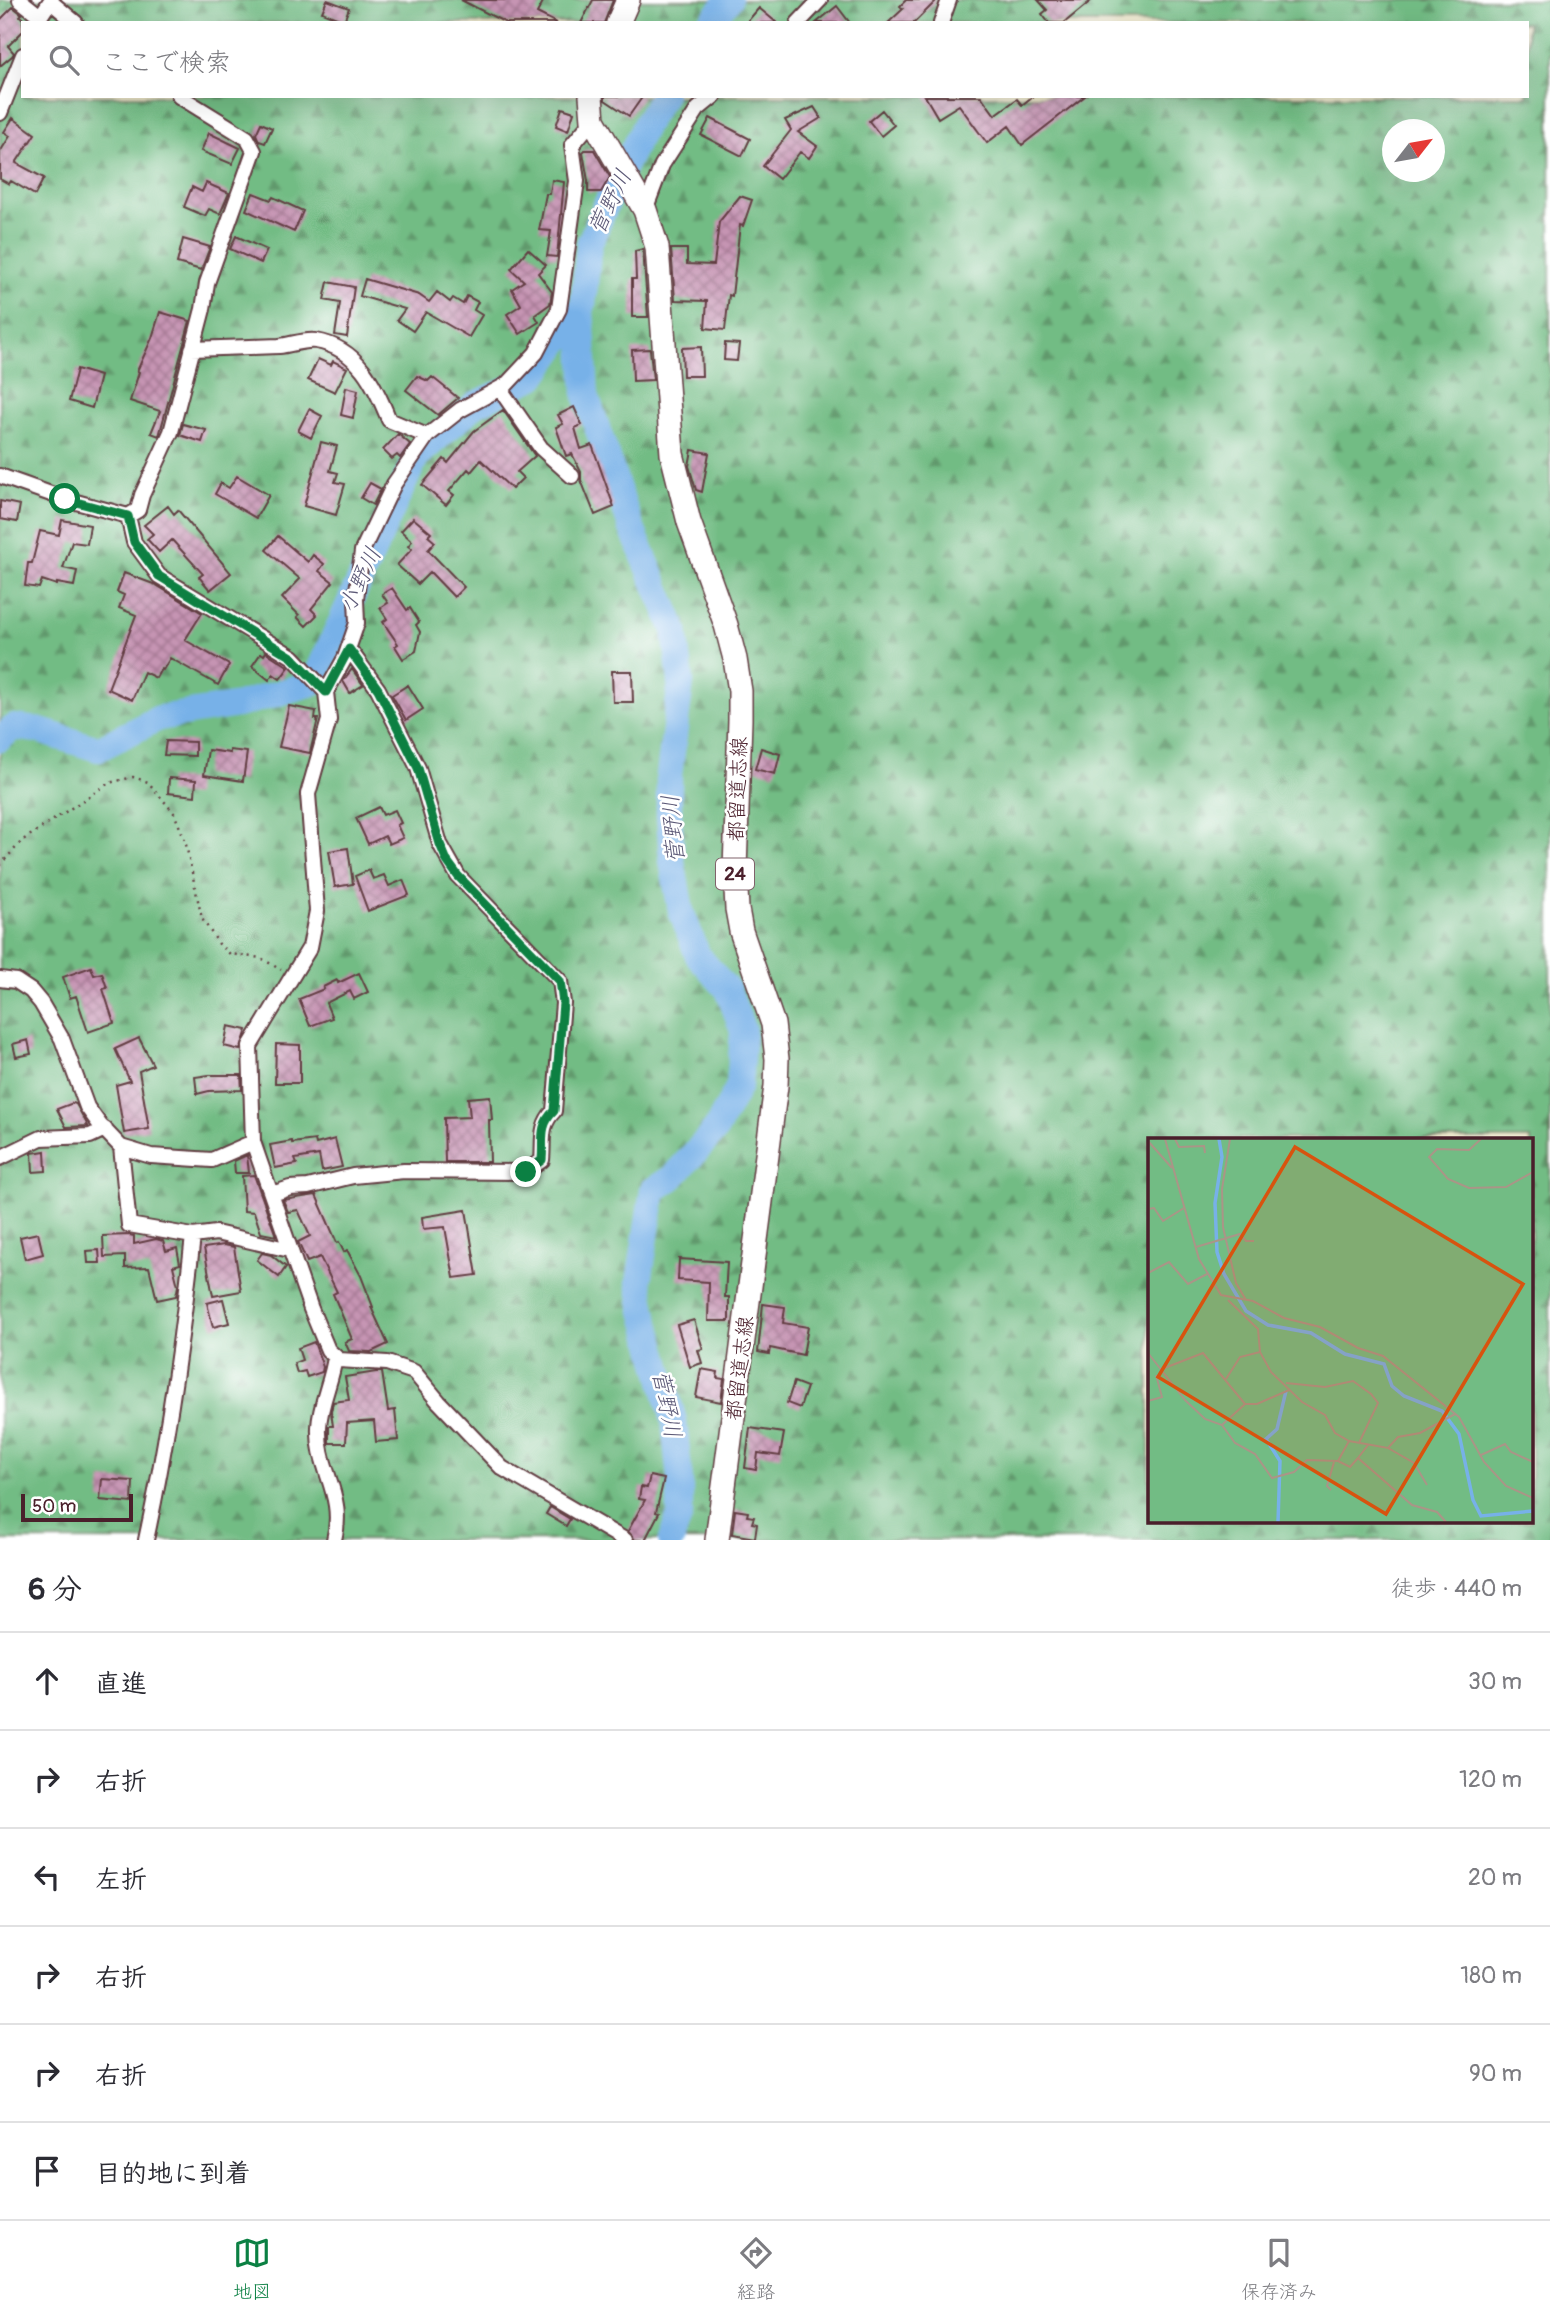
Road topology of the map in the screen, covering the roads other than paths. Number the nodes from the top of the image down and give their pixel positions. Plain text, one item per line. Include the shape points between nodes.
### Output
1 (20, 0) edge
2 (628, 0) edge
3 (820, 0) edge
4 (949, 0) edge
5 (51, 1) edge
6 (38, 20) edge
7 (74, 21) edge
8 (619, 21) edge
9 (800, 21) edge
10 (942, 21) edge
11 (21, 60) edge
12 (182, 98) edge
13 (591, 98) edge
14 (712, 98) edge
15 (0, 113) edge
16 (593, 120) junction
17 (645, 210) junction
18 (192, 349) junction
19 (500, 389) junction
20 (427, 436) junction
21 (572, 476) dead end
22 (0, 477) edge
23 (128, 516) junction
24 (349, 649) junction
25 (326, 692) junction
26 (0, 979) edge
27 (105, 1129) junction
28 (253, 1142) junction
29 (121, 1147) junction
30 (0, 1158) edge
31 (272, 1194) junction
32 (193, 1236) junction
33 (290, 1250) junction
34 (335, 1357) junction
35 (146, 1540) edge
36 (334, 1540) edge
37 (625, 1540) edge
38 (717, 1540) edge

1 - 6 street
2 - 8 main road
3 - 9 street
4 - 10 street
5 - 6 street
5 - 7 street
11 - 15 street
12 - 18 street via 247,138 254,151 207,284
13 - 16 main road, 都留道志線 / 24
14 - 17 street via 698,109 662,165
16 - 17 main road, 都留道志線 / 24
16 - 19 street via 572,145 577,181 559,309 536,353
17 - 38 main road, 都留道志線 / 24 via 657,247 672,454 735,659 740,691 737,909 773,1024 778,1059
18 - 20 street via 314,341 342,349 377,390 389,420
18 - 23 street via 171,432 138,509
19 - 20 street via 460,410
19 - 21 street via 541,448
20 - 24 street via 394,484 362,551 357,623
22 - 23 street
23 - 25 street via 134,542 159,576 292,657
24 - 25 street
24 - 31 street via 378,689 418,768 447,861 560,981 563,1003 554,1111 542,1128 542,1160 526,1172 404,1171 353,1176
25 - 28 street via 328,720 308,794 317,911 310,947 250,1046
26 - 27 street via 16,981 41,1003 62,1039 87,1107
27 - 29 street
27 - 30 street via 90,1136 41,1138
28 - 29 street via 212,1160 151,1156
28 - 31 street
29 - 32 street via 129,1224
31 - 33 street
32 - 33 street via 216,1233
32 - 35 street via 184,1319
33 - 34 street via 328,1350
34 - 36 street via 319,1426 322,1455 338,1509
34 - 37 street via 387,1363 414,1372 502,1468

